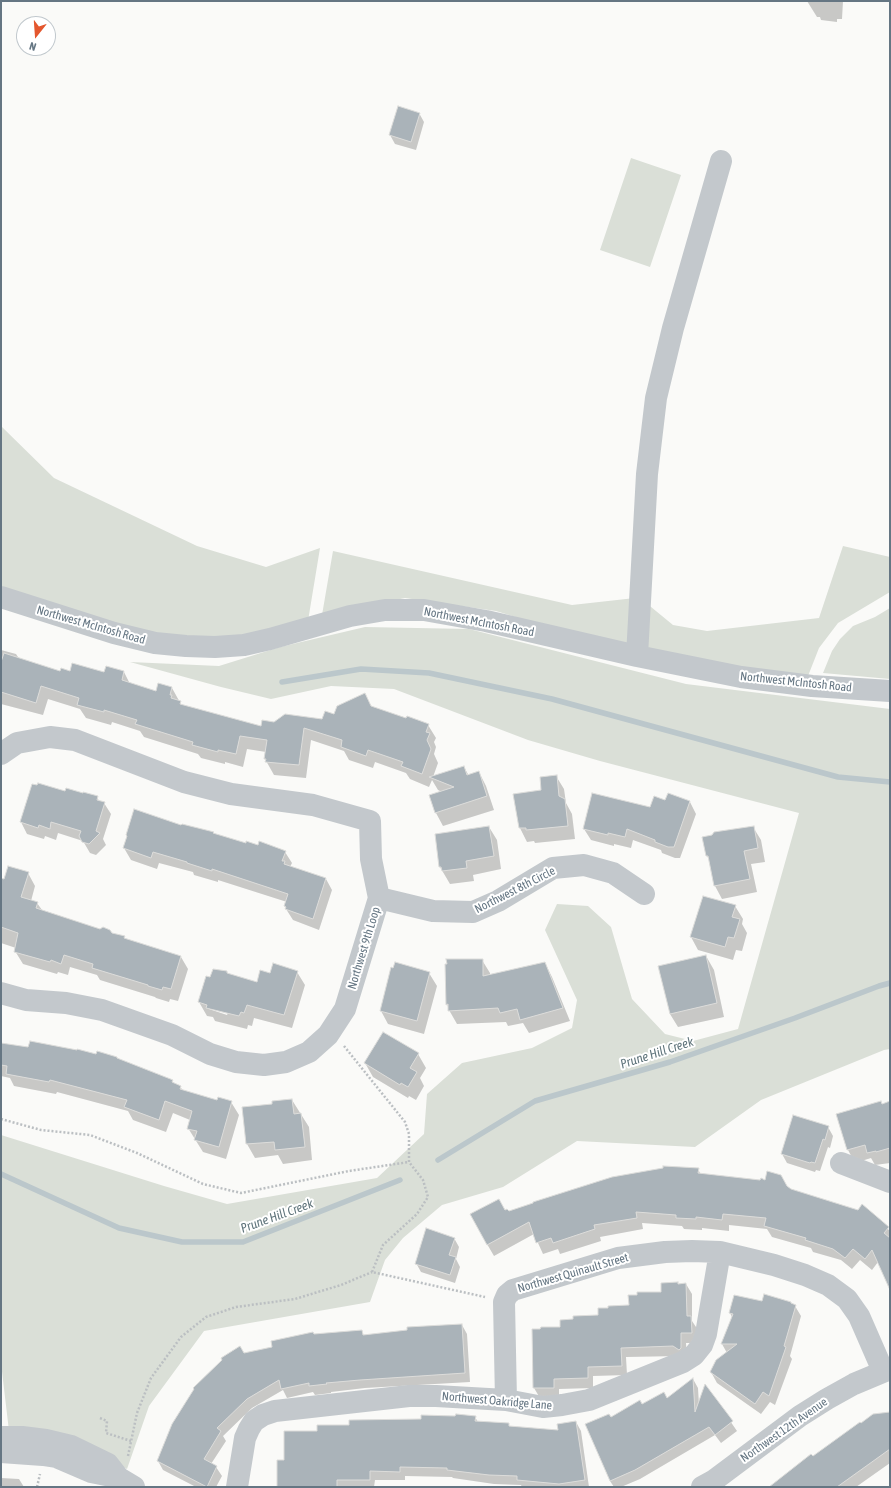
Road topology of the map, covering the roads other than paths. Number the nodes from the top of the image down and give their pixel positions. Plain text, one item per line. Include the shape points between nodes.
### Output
1 (721, 161) dead end
2 (1, 598) edge
3 (637, 656) junction
4 (890, 691) edge
5 (1, 754) edge
6 (644, 894) dead end
7 (379, 898) junction
8 (1, 993) edge
9 (841, 1163) dead end
10 (890, 1182) edge
11 (720, 1252) junction
12 (887, 1370) edge
13 (506, 1400) junction
14 (1, 1437) edge
15 (1, 1452) edge
16 (127, 1482) edge
17 (236, 1487) edge
18 (702, 1487) edge

1 - 3 street via 672,328 656,398 647,474
2 - 3 street, Northwest McIntosh Road via 114,633 156,643 186,646 244,645 350,616 385,610 424,610 486,621
3 - 4 street, Northwest McIntosh Road via 741,677 812,686
5 - 7 street, Northwest 9th Loop via 17,744 50,737 75,740 184,782 231,794 313,805 370,820 370,859
6 - 7 street, Northwest 8th Circle via 613,873 584,865 553,868 498,901 473,912 434,911
7 - 8 street, Northwest 9th Loop via 345,1009 328,1035 308,1052 286,1062 264,1065 236,1062 210,1054 172,1035 102,1010 66,1003 26,1000
9 - 10 street
11 - 12 street, Northwest Quinault Street via 774,1265 828,1285 847,1299 859,1316
11 - 13 street, Northwest Oakridge Lane via 706,1334 702,1346 694,1355 683,1362 589,1400 543,1407
11 - 13 street, Northwest Quinault Street via 665,1252 618,1258 514,1290 507,1295 504,1302
12 - 18 street, Northwest 12th Avenue via 854,1384 806,1412
13 - 17 street, Northwest Oakridge Lane via 409,1396 275,1411 254,1421 245,1438
14 - 16 street via 22,1436 71,1446 108,1464
15 - 16 street via 56,1458 91,1472

